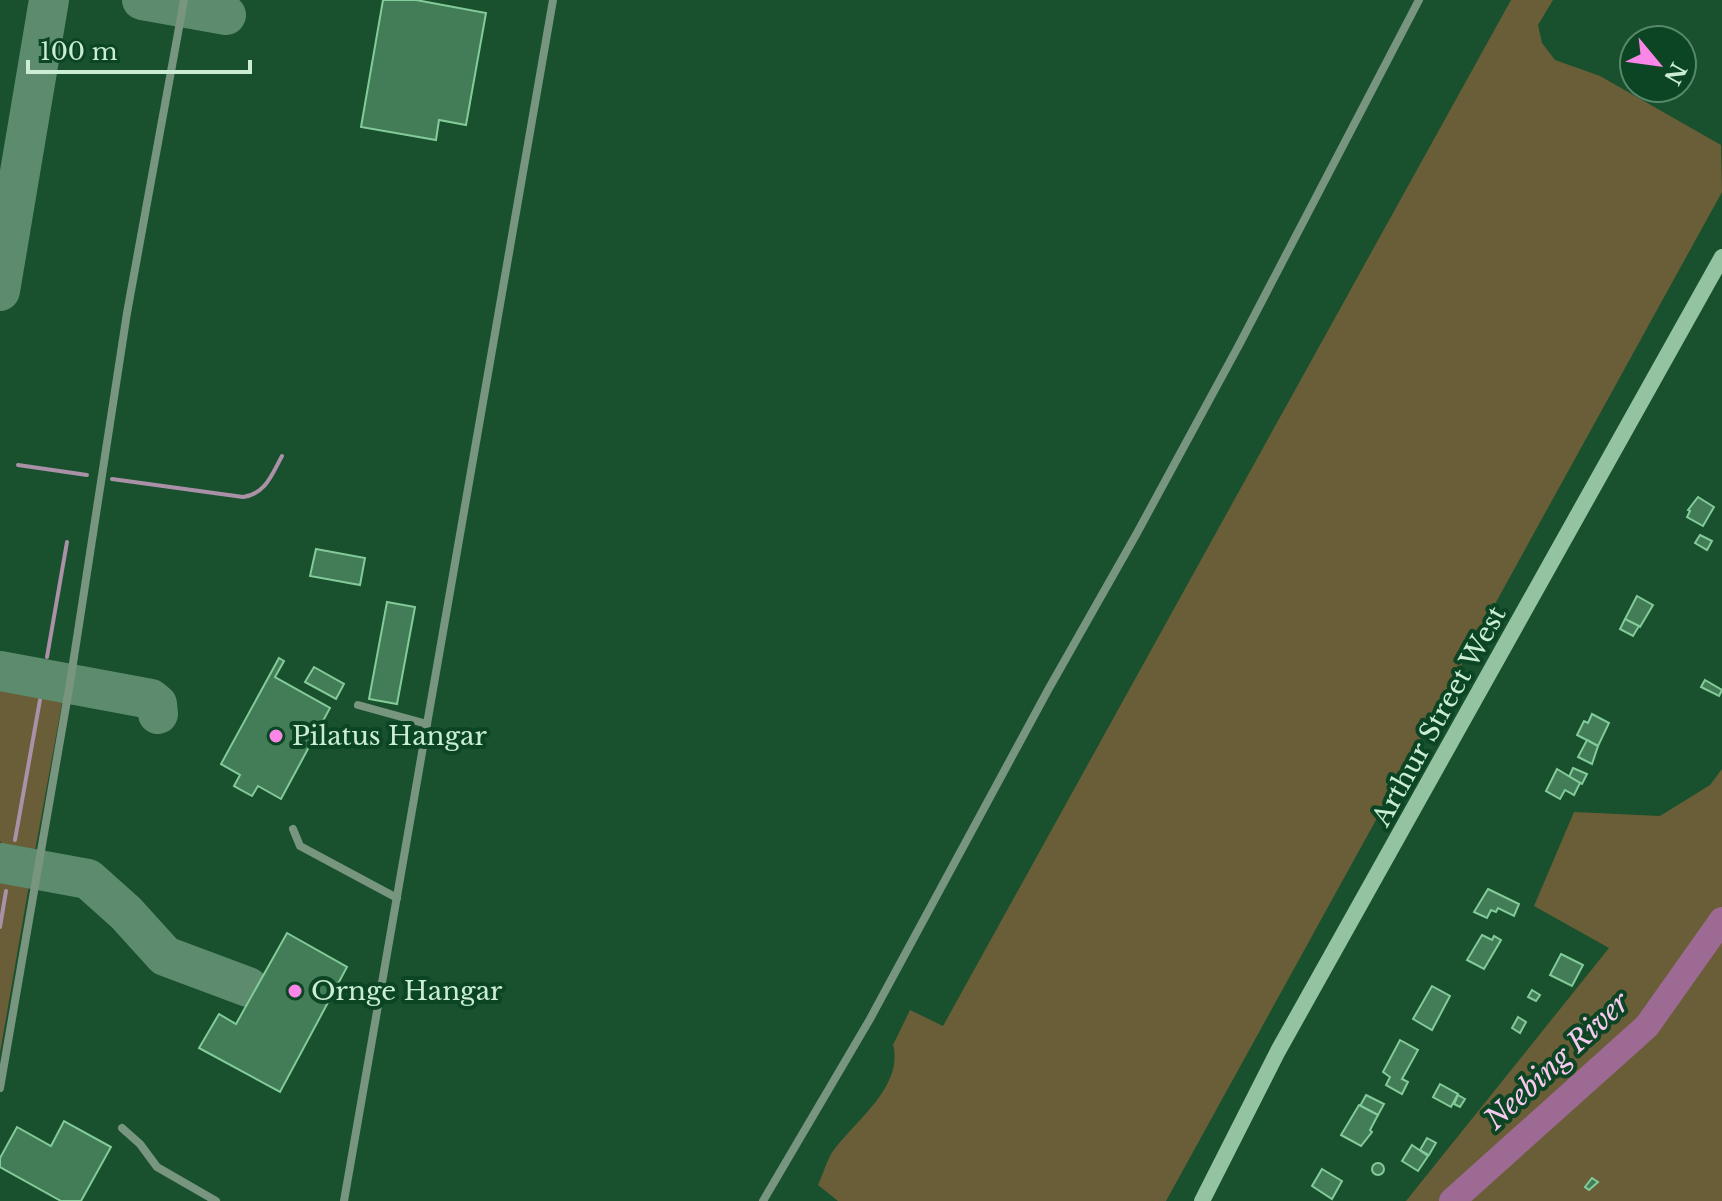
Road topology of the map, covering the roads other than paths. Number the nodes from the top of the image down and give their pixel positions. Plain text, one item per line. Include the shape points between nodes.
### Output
1 (184, 0) edge
2 (553, 0) edge
3 (1419, 0) edge
4 (1722, 257) edge
5 (358, 705) dead end
6 (427, 724) junction
7 (293, 829) dead end
8 (397, 898) junction
9 (0, 1088) edge
10 (122, 1128) dead end
11 (216, 1201) edge
12 (344, 1201) edge
13 (763, 1201) edge
14 (1202, 1201) edge

1 - 9 lane via 127,313
2 - 6 lane
3 - 13 lane via 1144,520 870,1019
4 - 14 main road, Arthur Street West via 1278,1051
5 - 6 lane
6 - 8 lane
7 - 8 lane via 300,846
8 - 12 lane
10 - 11 lane via 157,1167

